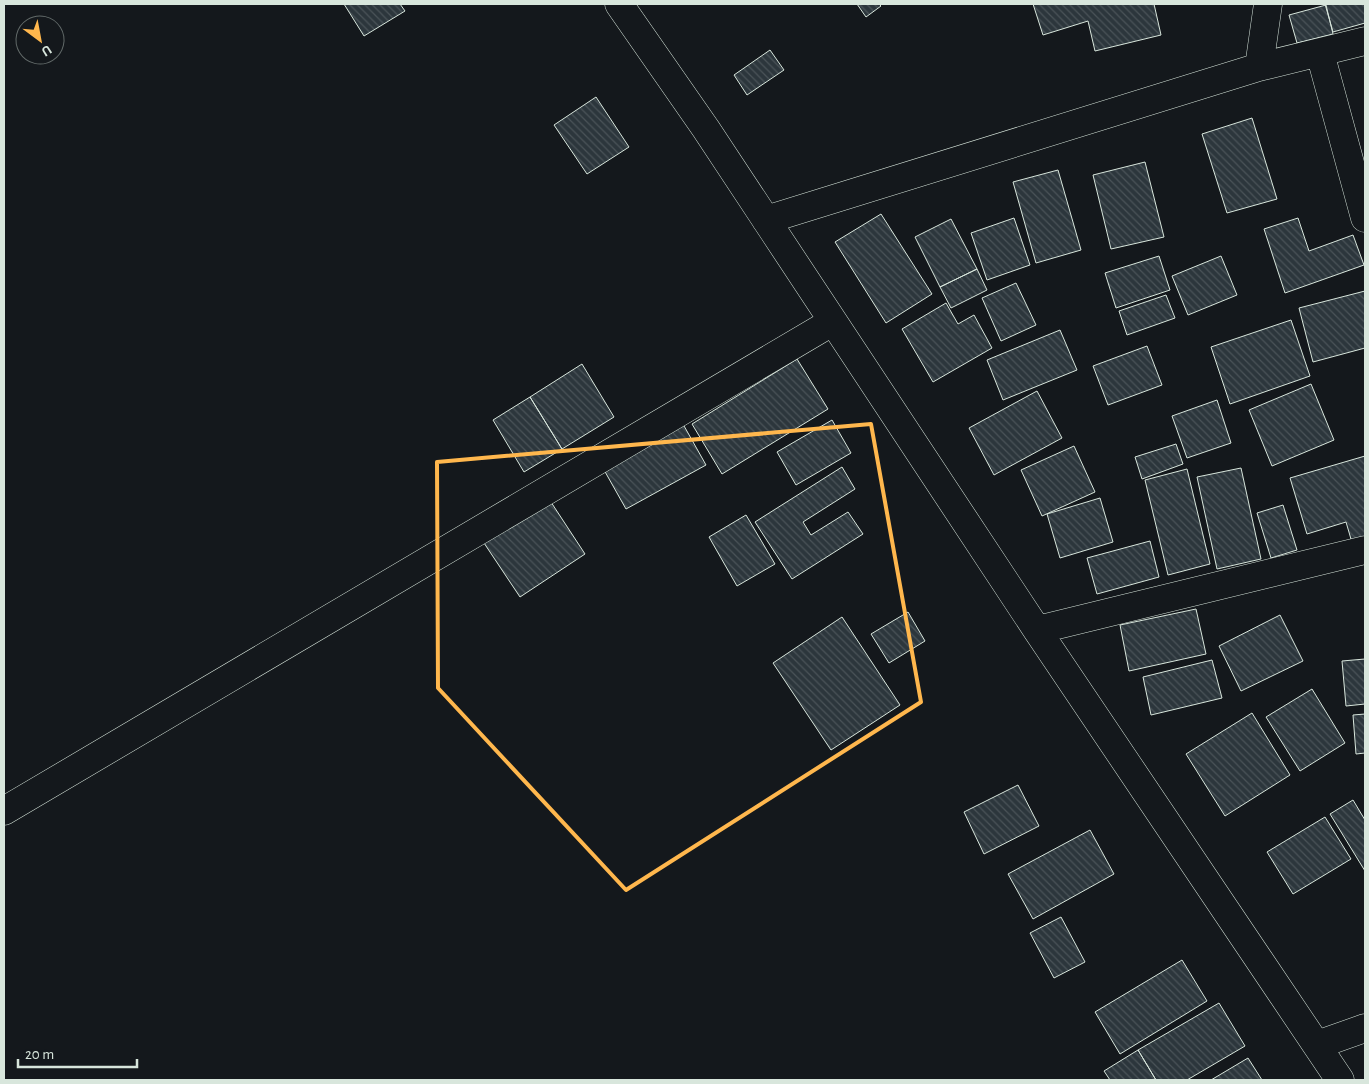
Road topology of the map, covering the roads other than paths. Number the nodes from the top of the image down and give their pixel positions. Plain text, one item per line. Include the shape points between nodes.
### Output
1 (619, 4) edge
2 (1268, 4) edge
3 (1365, 40) edge
4 (1320, 53) junction
5 (1259, 67) junction
6 (1365, 218) edge
7 (766, 220) junction
8 (832, 322) junction
9 (1365, 550) edge
10 (1036, 630) junction
11 (4, 812) edge
12 (1365, 1028) edge
13 (1317, 1045) junction
14 (1340, 1080) edge

1 - 7 street
2 - 5 street
3 - 4 street
4 - 5 street
4 - 6 street
5 - 7 street
7 - 8 street
8 - 10 street
8 - 11 street
9 - 10 street
10 - 13 street
12 - 13 street
13 - 14 street

